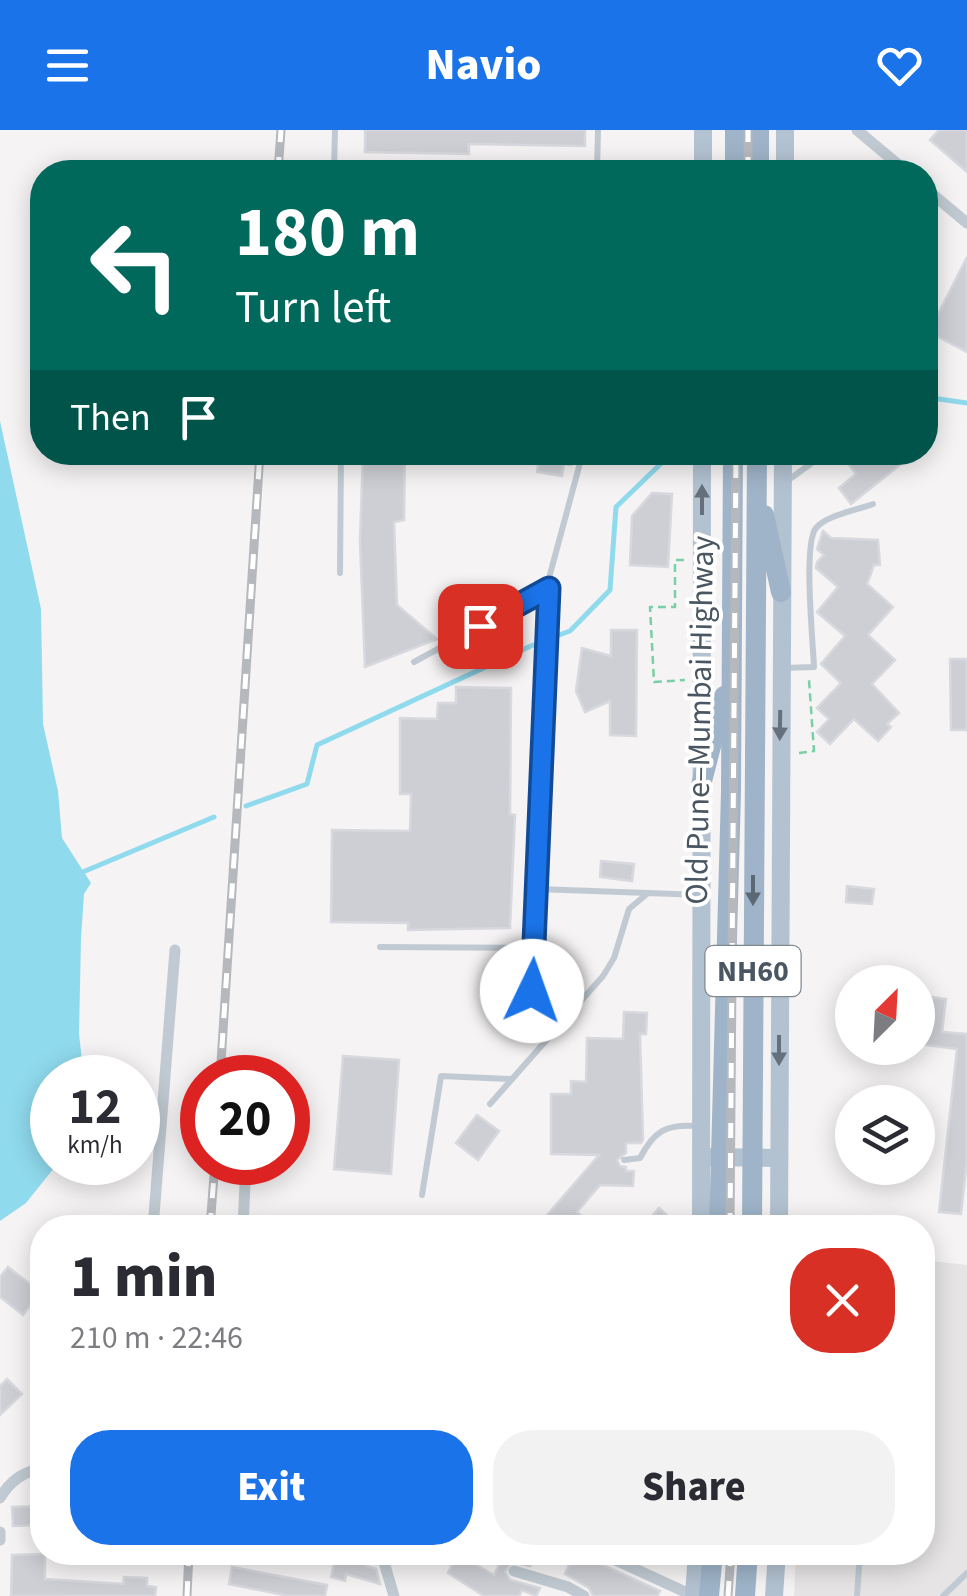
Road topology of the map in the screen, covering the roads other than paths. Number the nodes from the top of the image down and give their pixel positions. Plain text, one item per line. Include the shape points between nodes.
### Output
1 (335, 130) edge
2 (598, 130) edge
3 (703, 130) edge
4 (735, 130) edge
5 (759, 130) edge
6 (785, 130) edge
7 (857, 130) edge
8 (334, 160) edge
9 (597, 160) edge
10 (703, 160) edge
11 (735, 160) edge
12 (758, 160) edge
13 (785, 160) edge
14 (893, 160) edge
15 (938, 199) edge
16 (967, 223) edge
17 (341, 465) edge
18 (579, 465) edge
19 (702, 465) edge
20 (733, 465) edge
21 (756, 465) edge
22 (782, 465) edge
23 (808, 465) edge
24 (756, 484) junction
25 (782, 484) junction
26 (873, 504) dead end
27 (340, 573) dead end
28 (549, 588) junction
29 (782, 592) junction
30 (414, 662) dead end
31 (732, 668) junction
32 (781, 668) junction
33 (700, 786) junction
34 (538, 889) junction
35 (648, 893) junction
36 (701, 895) junction
37 (380, 947) dead end
38 (534, 948) junction
39 (175, 950) dead end
40 (532, 991) dead end
41 (512, 1079) junction
42 (490, 1104) dead end
43 (702, 1126) junction
44 (714, 1158) junction
45 (779, 1158) junction
46 (624, 1160) dead end
47 (245, 1185) edge
48 (422, 1195) dead end
49 (155, 1215) edge
50 (243, 1215) edge
51 (704, 1215) edge
52 (718, 1215) edge
53 (752, 1215) edge
54 (779, 1215) edge
55 (30, 1470) edge
56 (0, 1498) edge
57 (0, 1532) edge
58 (0, 1540) edge
59 (385, 1565) edge
60 (626, 1565) edge
61 (696, 1565) edge
62 (711, 1565) edge
63 (747, 1565) edge
64 (775, 1565) edge
65 (859, 1565) edge
66 (514, 1571) dead end
67 (967, 1573) edge
68 (394, 1596) edge
69 (584, 1596) edge
70 (694, 1596) edge
71 (709, 1596) edge
72 (745, 1596) edge
73 (774, 1596) edge
74 (858, 1596) edge
75 (943, 1596) edge

1 - 8 lane
2 - 9 lane
3 - 10 main road
4 - 11 highway
5 - 12 highway
6 - 13 main road
7 - 14 street
15 - 16 street
17 - 27 lane
18 - 28 lane
33 -> 19 main road
20 - 31 highway, Old Pune–Mumbai Highway / NH60
21 - 24 highway, Old Pune–Mumbai Highway / NH60
22 - 25 main road
23 - 25 lane
24 - 29 highway
24 -> 53 highway, Old Pune–Mumbai Highway / NH60
25 - 29 main road
26 - 32 lane via 819,524 813,533 814,666
28 - 30 lane
28 - 34 lane
29 - 32 main road
31 - 33 highway
31 - 44 highway, Old Pune–Mumbai Highway / NH60
32 -> 45 main road
33 - 36 main road
34 - 35 lane
34 - 38 lane
35 - 36 lane
35 - 41 lane via 629,910 603,976
36 - 43 main road
37 - 38 lane
38 - 40 lane
39 - 49 street
41 - 42 lane
41 - 48 lane via 441,1076
43 - 44 main road
43 - 46 lane via 672,1124 650,1140 640,1158
44 - 45 main road
44 - 51 main road
44 - 52 highway, Old Pune–Mumbai Highway / NH60
45 - 54 main road
47 - 50 street
55 - 56 street
57 - 58 street
59 - 68 street
60 - 70 street
61 - 70 main road
62 - 71 highway
63 - 72 highway
64 - 73 main road
65 - 74 lane
66 - 69 street
67 - 75 lane

